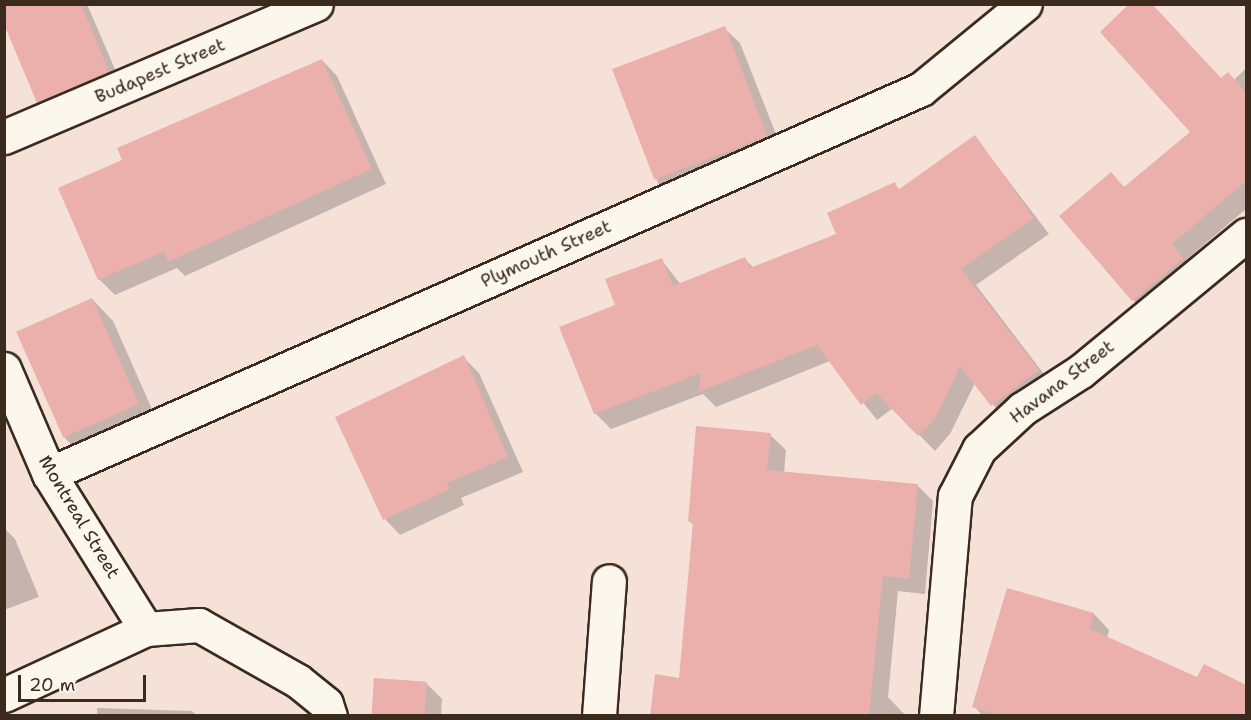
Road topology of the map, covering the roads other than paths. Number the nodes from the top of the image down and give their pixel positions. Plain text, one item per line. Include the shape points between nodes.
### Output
1 (316, 4) edge
2 (1025, 4) edge
3 (4, 137) edge
4 (1246, 235) edge
5 (4, 369) edge
6 (49, 474) junction
7 (609, 581) dead end
8 (146, 628) junction
9 (4, 695) edge
10 (330, 716) edge
11 (599, 716) edge
12 (936, 716) edge

1 - 3 street, Budapest Street
2 - 6 street, Plymouth Street via 921,88
4 - 12 street, Havana Street via 1081,371 1022,409 979,449 955,496
5 - 6 street, Montreal Street
6 - 8 street, Montreal Street
7 - 11 street
8 - 9 street
8 - 10 street via 199,625 298,681 326,704

